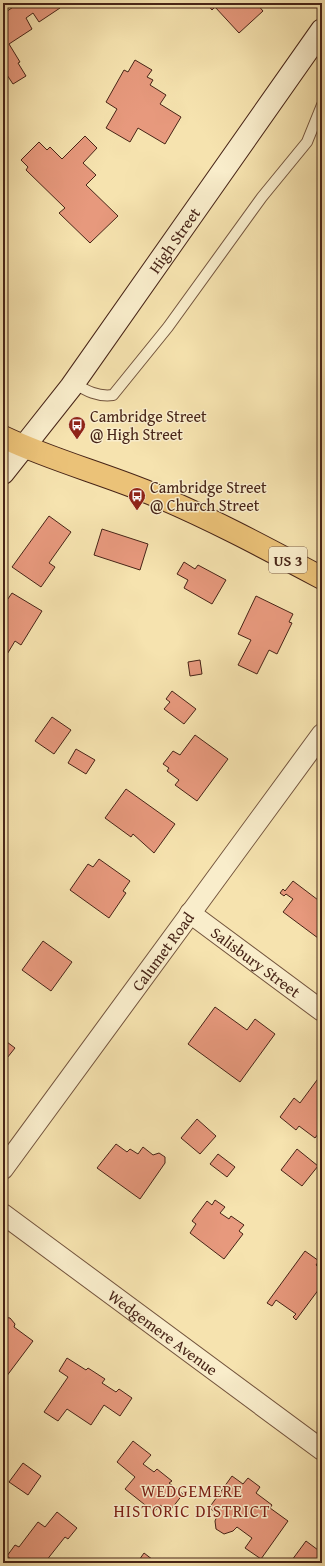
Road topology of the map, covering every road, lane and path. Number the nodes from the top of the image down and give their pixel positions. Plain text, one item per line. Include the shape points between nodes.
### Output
1 (322, 30) edge
2 (322, 105) edge
3 (74, 383) junction
4 (3, 438) edge
5 (23, 447) junction
6 (3, 473) edge
7 (322, 578) edge
8 (322, 734) edge
9 (190, 913) junction
10 (322, 1011) edge
11 (3, 1169) edge
12 (3, 1214) edge
13 (322, 1450) edge

1 - 3 main road, High Street
2 - 3 lane via 307,142 262,197 168,327 113,396 89,392
3 - 5 main road, High Street
4 - 5 highway, US 3
5 - 6 main road, High Street
5 - 7 highway, US 3 via 180,506
8 - 9 street, Calumet Road
9 - 10 street, Salisbury Street
9 - 11 street, Calumet Road
12 - 13 street, Wedgemere Avenue

